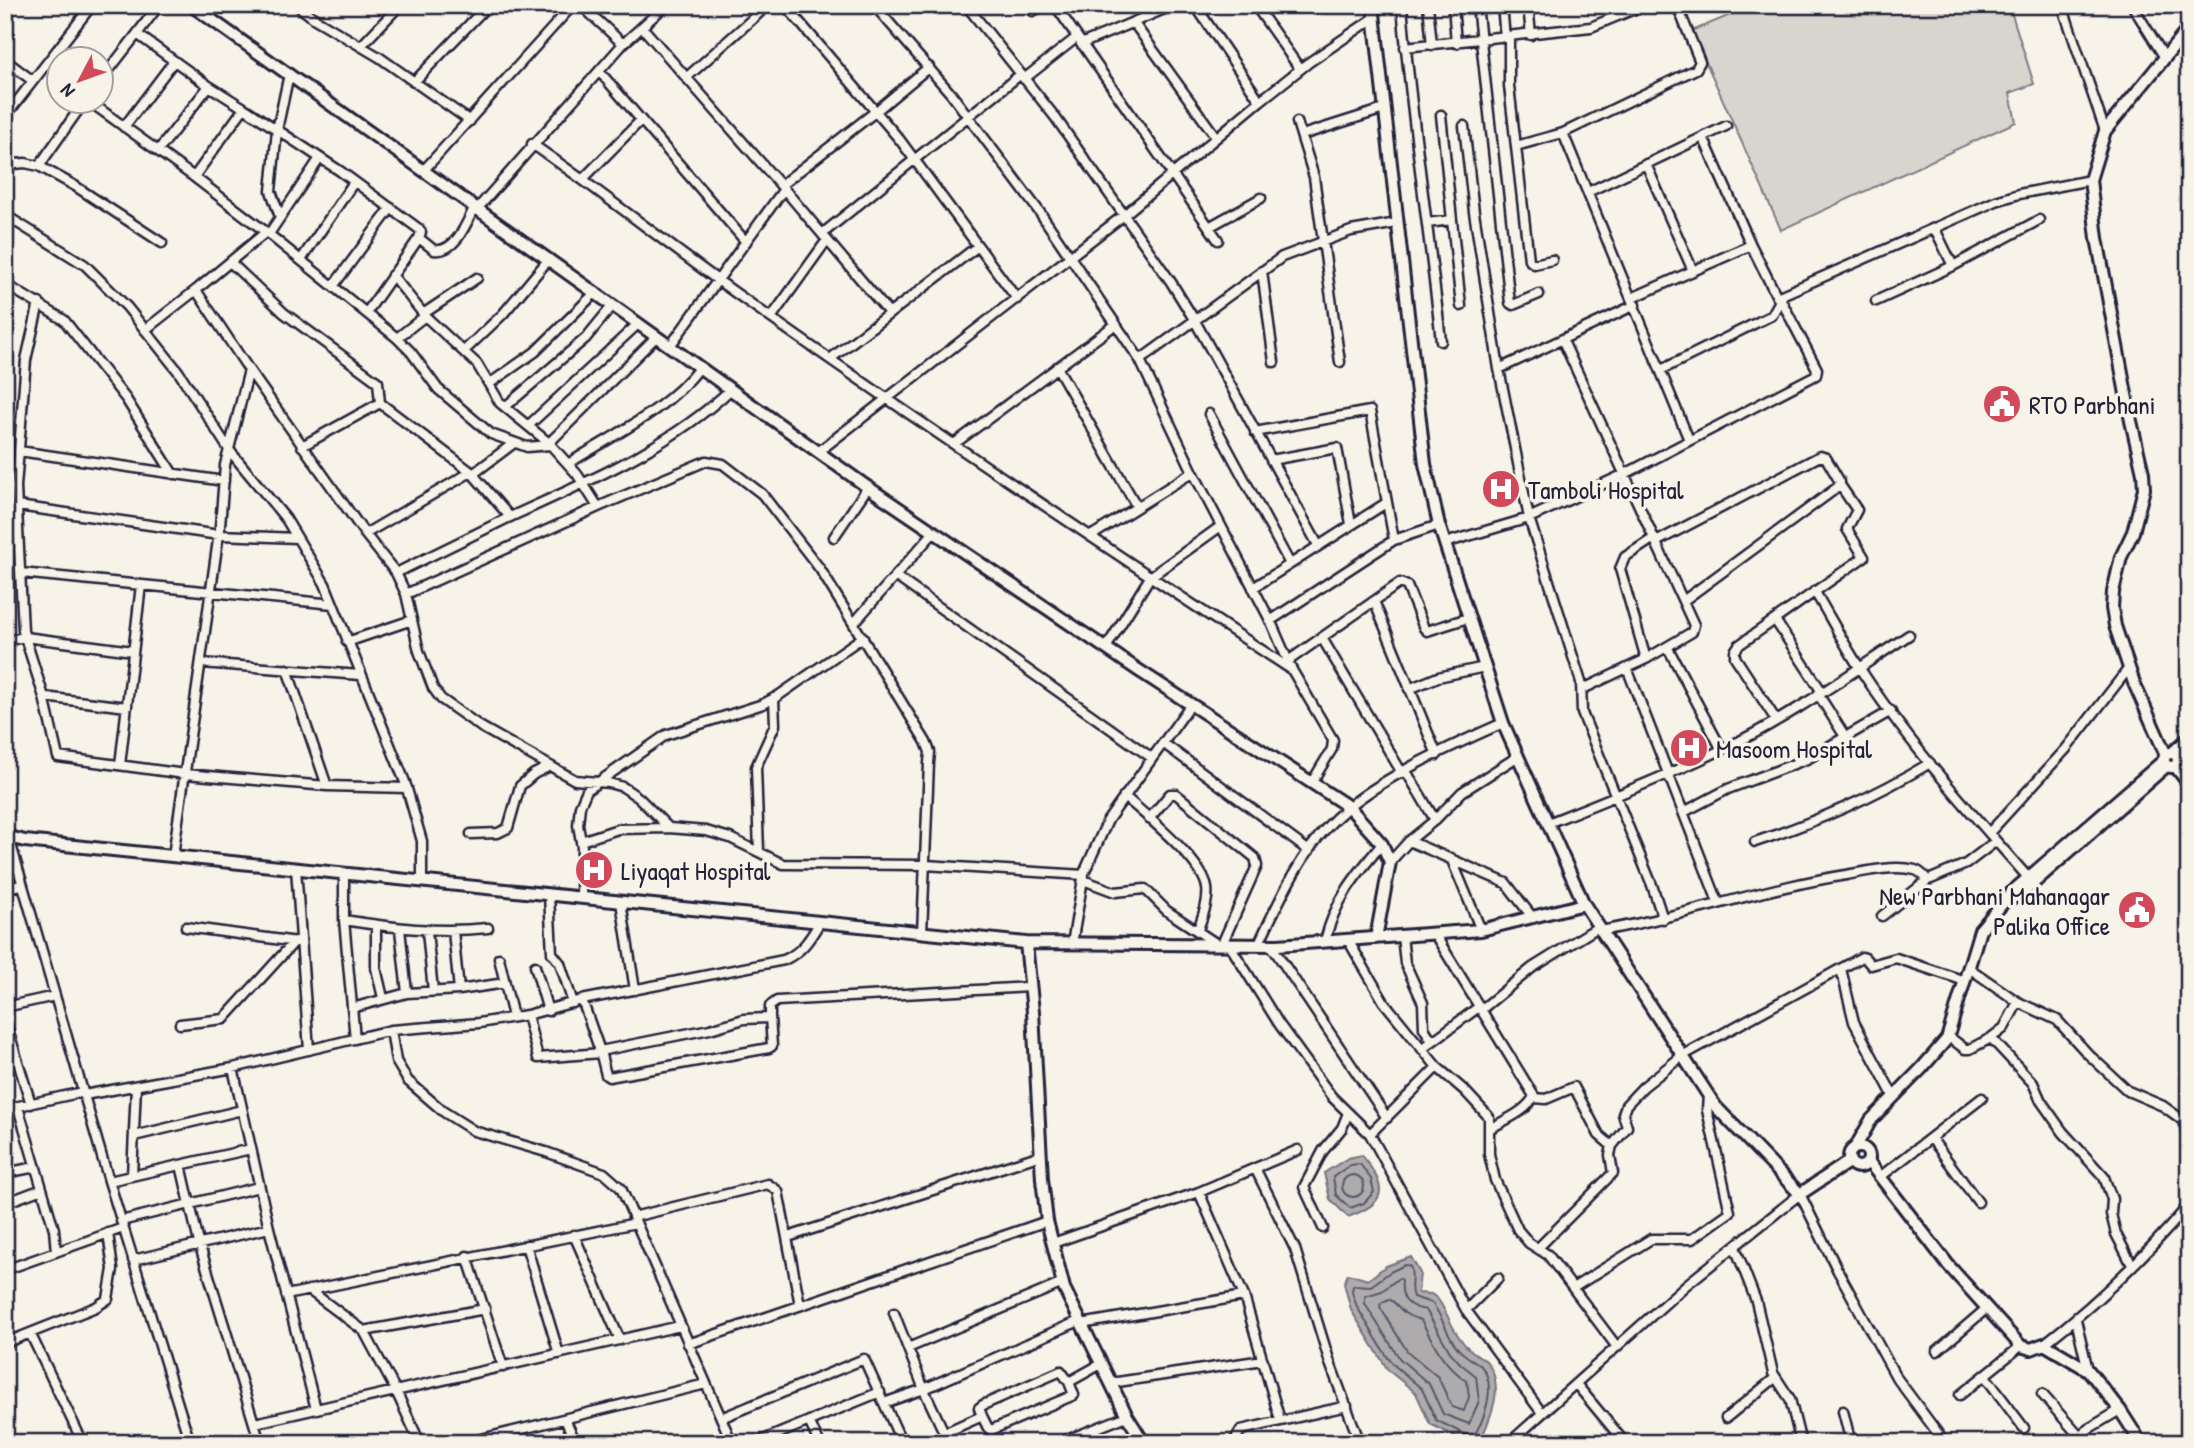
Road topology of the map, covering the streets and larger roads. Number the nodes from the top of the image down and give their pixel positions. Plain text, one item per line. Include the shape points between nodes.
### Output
1 (11, 5) edge
2 (92, 5) edge
3 (159, 5) edge
4 (191, 5) edge
5 (298, 5) edge
6 (400, 5) edge
7 (573, 5) edge
8 (581, 5) edge
9 (666, 5) edge
10 (768, 5) edge
11 (785, 5) edge
12 (966, 5) edge
13 (1045, 5) edge
14 (1055, 5) edge
15 (1174, 5) edge
16 (1195, 5) edge
17 (1255, 5) edge
18 (1373, 5) edge
19 (1402, 5) edge
20 (1428, 5) edge
21 (1453, 5) edge
22 (1477, 5) edge
23 (1502, 5) edge
24 (1528, 5) edge
25 (1644, 5) edge
26 (1677, 5) edge
27 (2062, 5) edge
28 (2132, 5) edge
29 (486, 6) edge
30 (880, 7) edge
31 (1624, 9) edge
32 (1033, 11) dead end
33 (5, 13) edge
34 (1374, 18) junction
35 (1133, 22) junction
36 (642, 27) junction
37 (2189, 29) edge
38 (137, 34) junction
39 (1531, 35) junction
40 (1507, 37) junction
41 (1480, 40) junction
42 (1079, 41) junction
43 (1456, 43) junction
44 (623, 44) junction
45 (1432, 45) junction
46 (361, 46) junction
47 (1405, 47) junction
48 (2165, 58) junction
49 (5, 60) edge
50 (116, 61) edge
51 (174, 61) junction
52 (929, 67) junction
53 (1300, 69) junction
54 (599, 71) junction
55 (289, 74) junction
56 (1023, 77) junction
57 (686, 78) junction
58 (33, 81) junction
59 (414, 82) junction
60 (209, 86) junction
61 (1260, 101) junction
62 (244, 108) junction
63 (1384, 109) junction
64 (875, 111) junction
65 (74, 116) edge
66 (109, 116) edge
67 (1441, 116) dead end
68 (5, 117) edge
69 (968, 117) junction
70 (641, 120) junction
71 (470, 121) junction
72 (1297, 122) dead end
73 (1726, 125) dead end
74 (1464, 126) dead end
75 (124, 127) junction
76 (277, 130) junction
77 (2105, 131) junction
78 (1563, 133) junction
79 (1302, 135) junction
80 (1216, 137) junction
81 (1703, 137) junction
82 (532, 144) junction
83 (1516, 146) junction
84 (158, 151) junction
85 (320, 158) junction
86 (914, 160) junction
87 (1646, 164) junction
88 (5, 165) edge
89 (39, 166) junction
90 (424, 170) junction
91 (1173, 174) junction
92 (194, 177) junction
93 (583, 180) junction
94 (2090, 180) junction
95 (354, 182) junction
96 (782, 187) junction
97 (1588, 192) junction
98 (1261, 198) dead end
99 (476, 207) junction
100 (391, 208) junction
101 (5, 215) edge
102 (1125, 215) junction
103 (280, 217) junction
104 (1452, 220) junction
105 (2039, 220) dead end
106 (1397, 223) junction
107 (1427, 223) junction
108 (1209, 227) junction
109 (1935, 229) junction
110 (267, 233) junction
111 (825, 237) junction
112 (419, 238) junction
113 (1218, 240) dead end
114 (1324, 241) junction
115 (746, 242) junction
116 (162, 243) dead end
117 (978, 246) junction
118 (1751, 246) junction
119 (1070, 257) junction
120 (549, 259) junction
121 (301, 260) junction
122 (1552, 260) dead end
123 (230, 262) junction
124 (1953, 266) junction
125 (1262, 271) junction
126 (1693, 271) junction
127 (392, 275) junction
128 (477, 278) dead end
129 (718, 280) junction
130 (5, 284) edge
131 (334, 285) junction
132 (196, 290) junction
133 (596, 292) junction
134 (1539, 295) dead end
135 (1017, 299) junction
136 (1781, 299) junction
137 (1876, 301) dead end
138 (1633, 302) junction
139 (40, 303) junction
140 (613, 304) junction
141 (1461, 306) dead end
142 (367, 312) junction
143 (889, 313) junction
144 (424, 315) junction
145 (771, 318) junction
146 (1195, 321) junction
147 (639, 323) junction
148 (1116, 324) junction
149 (145, 330) junction
150 (657, 336) junction
151 (397, 338) junction
152 (1441, 341) dead end
153 (1563, 341) junction
154 (670, 346) junction
155 (464, 351) junction
156 (830, 359) junction
157 (1140, 360) junction
158 (1273, 362) dead end
159 (1340, 362) dead end
160 (700, 367) junction
161 (1057, 367) junction
162 (1499, 369) junction
163 (248, 370) junction
164 (1661, 370) junction
165 (489, 384) junction
166 (731, 389) junction
167 (887, 398) junction
168 (380, 403) junction
169 (505, 407) junction
170 (1209, 414) dead end
171 (529, 425) junction
172 (1255, 432) junction
173 (1689, 440) junction
174 (514, 443) junction
175 (550, 444) junction
176 (954, 444) junction
177 (302, 446) junction
178 (19, 451) junction
179 (230, 451) junction
180 (818, 452) junction
181 (1271, 460) junction
182 (568, 464) junction
183 (1194, 471) junction
184 (472, 473) junction
185 (173, 474) junction
186 (1625, 474) junction
187 (224, 481) junction
188 (583, 484) junction
189 (1840, 485) junction
190 (868, 487) junction
191 (1386, 503) junction
192 (18, 506) junction
193 (598, 507) junction
194 (1137, 507) junction
195 (510, 517) junction
196 (1529, 518) junction
197 (1351, 524) junction
198 (1439, 524) junction
199 (1221, 526) junction
200 (934, 532) junction
201 (365, 534) junction
202 (219, 535) junction
203 (1091, 536) junction
204 (834, 537) dead end
205 (297, 538) junction
206 (1394, 540) junction
207 (1655, 540) junction
208 (1445, 543) junction
209 (1318, 545) junction
210 (1290, 564) junction
211 (22, 573) junction
212 (396, 573) junction
213 (895, 576) junction
214 (1150, 577) junction
215 (141, 585) junction
216 (1253, 588) junction
217 (1815, 592) junction
218 (211, 593) junction
219 (406, 594) junction
220 (1374, 601) junction
221 (1683, 601) junction
222 (332, 604) junction
223 (1468, 618) junction
224 (412, 620) junction
225 (1775, 620) junction
226 (1270, 621) junction
227 (853, 623) junction
228 (1909, 635) dead end
229 (25, 637) junction
230 (863, 637) junction
231 (1322, 638) junction
232 (5, 641) edge
233 (347, 642) junction
234 (1106, 648) junction
235 (1668, 648) junction
236 (133, 651) junction
237 (1646, 659) junction
238 (1288, 661) junction
239 (201, 663) junction
240 (1485, 667) junction
241 (1859, 667) junction
242 (1627, 668) junction
243 (2129, 668) junction
244 (287, 669) junction
245 (1292, 670) junction
246 (360, 675) junction
247 (1409, 689) junction
248 (1583, 689) junction
249 (1820, 693) junction
250 (44, 697) junction
251 (774, 698) junction
252 (1191, 704) junction
253 (127, 707) junction
254 (1891, 711) junction
255 (1776, 720) junction
256 (1503, 723) junction
257 (1846, 737) junction
258 (2189, 738) edge
259 (1163, 743) junction
260 (1722, 750) junction
261 (2189, 751) edge
262 (1437, 755) junction
263 (1517, 757) junction
264 (1152, 758) junction
265 (2170, 760) junction
266 (1930, 763) junction
267 (120, 765) junction
268 (550, 766) junction
269 (1404, 772) junction
270 (1669, 772) junction
271 (185, 774) junction
272 (1312, 782) junction
273 (595, 783) junction
274 (2189, 784) edge
275 (327, 786) junction
276 (407, 788) junction
277 (1124, 796) junction
278 (1615, 796) junction
279 (1349, 807) junction
280 (1684, 812) junction
281 (1149, 819) junction
282 (1435, 820) junction
283 (1548, 822) junction
284 (5, 824) edge
285 (669, 828) junction
286 (1989, 833) junction
287 (471, 834) dead end
288 (7, 837) edge
289 (1409, 841) junction
290 (1996, 841) junction
291 (581, 842) junction
292 (1755, 842) dead end
293 (1382, 844) junction
294 (1308, 851) junction
295 (759, 852) junction
296 (173, 856) junction
297 (1451, 858) junction
298 (1391, 862) junction
299 (925, 865) junction
300 (296, 868) junction
301 (344, 873) junction
302 (1083, 878) junction
303 (1928, 880) junction
304 (422, 881) junction
305 (2030, 881) junction
306 (22, 885) junction
307 (5, 888) edge
308 (549, 895) junction
309 (582, 898) junction
310 (621, 902) junction
311 (1718, 902) junction
312 (1584, 904) junction
313 (1882, 916) dead end
314 (1533, 918) junction
315 (1663, 919) junction
316 (344, 920) junction
317 (820, 922) junction
318 (376, 925) junction
319 (186, 927) dead end
320 (488, 928) dead end
321 (400, 929) junction
322 (1599, 929) junction
323 (1198, 930) junction
324 (1481, 930) junction
325 (427, 931) junction
326 (453, 931) junction
327 (922, 933) junction
328 (1434, 933) junction
329 (1402, 936) junction
330 (1376, 938) junction
331 (1348, 940) junction
332 (1325, 941) junction
333 (298, 942) junction
334 (1026, 943) junction
335 (1072, 944) junction
336 (1223, 944) junction
337 (1258, 945) junction
338 (1271, 945) junction
339 (499, 958) dead end
340 (535, 966) dead end
341 (1969, 968) junction
342 (1841, 969) junction
343 (1965, 981) junction
344 (505, 984) junction
345 (1030, 987) junction
346 (459, 990) junction
347 (635, 990) junction
348 (433, 991) junction
349 (407, 993) junction
350 (55, 996) junction
351 (383, 998) junction
352 (578, 1002) junction
353 (2018, 1002) junction
354 (5, 1007) edge
355 (1481, 1007) junction
356 (352, 1008) junction
357 (548, 1011) junction
358 (527, 1015) junction
359 (513, 1017) junction
360 (769, 1017) junction
361 (5, 1020) edge
362 (180, 1024) dead end
363 (391, 1030) junction
364 (1948, 1036) junction
365 (1991, 1038) junction
366 (355, 1039) junction
367 (1432, 1041) junction
368 (1422, 1049) junction
369 (309, 1050) junction
370 (601, 1052) junction
371 (1682, 1056) junction
372 (1437, 1067) junction
373 (233, 1068) junction
374 (136, 1086) junction
375 (83, 1093) junction
376 (1708, 1095) junction
377 (1894, 1097) junction
378 (1534, 1098) junction
379 (1982, 1098) dead end
380 (31, 1104) junction
381 (18, 1107) junction
382 (5, 1109) edge
383 (242, 1110) junction
384 (1349, 1113) junction
385 (1387, 1118) junction
386 (2186, 1119) edge
387 (1489, 1129) junction
388 (1370, 1134) junction
389 (134, 1136) junction
390 (1931, 1138) junction
391 (2189, 1142) edge
392 (1612, 1146) junction
393 (1855, 1148) junction
394 (251, 1149) junction
395 (1298, 1150) dead end
396 (1041, 1155) junction
397 (1850, 1161) junction
398 (1868, 1161) junction
399 (181, 1165) junction
400 (36, 1167) junction
401 (1256, 1170) junction
402 (5, 1173) edge
403 (132, 1176) junction
404 (1880, 1177) junction
405 (109, 1181) junction
406 (259, 1187) junction
407 (42, 1189) junction
408 (1199, 1192) junction
409 (1800, 1194) junction
410 (1978, 1202) dead end
411 (5, 1203) edge
412 (190, 1203) junction
413 (2189, 1205) edge
414 (635, 1220) junction
415 (1047, 1221) junction
416 (122, 1224) junction
417 (269, 1228) junction
418 (1324, 1228) dead end
419 (108, 1233) junction
420 (573, 1236) junction
421 (788, 1237) junction
422 (199, 1243) junction
423 (1053, 1243) junction
424 (526, 1245) junction
425 (1735, 1247) junction
426 (1538, 1248) junction
427 (56, 1252) junction
428 (467, 1256) junction
429 (133, 1260) junction
430 (2132, 1265) junction
431 (5, 1270) edge
432 (1498, 1278) dead end
433 (1063, 1283) junction
434 (1573, 1288) junction
435 (309, 1290) junction
436 (286, 1295) junction
437 (1244, 1296) junction
438 (800, 1305) junction
439 (1987, 1308) junction
440 (485, 1309) junction
441 (1466, 1310) junction
442 (894, 1313) dead end
443 (2076, 1320) junction
444 (1080, 1322) junction
445 (680, 1326) junction
446 (364, 1331) junction
447 (30, 1334) junction
448 (620, 1340) junction
449 (5, 1343) edge
450 (688, 1344) junction
451 (2044, 1344) junction
452 (2021, 1346) junction
453 (1617, 1347) junction
454 (908, 1348) junction
455 (1937, 1351) dead end
456 (559, 1354) junction
457 (1263, 1360) junction
458 (1101, 1364) junction
459 (503, 1367) junction
460 (2088, 1370) junction
461 (1985, 1376) junction
462 (1775, 1378) junction
463 (1069, 1381) junction
464 (1111, 1382) junction
465 (706, 1384) junction
466 (1576, 1384) junction
467 (924, 1389) junction
468 (396, 1391) junction
469 (880, 1392) junction
470 (2042, 1394) dead end
471 (1960, 1395) dead end
472 (884, 1403) junction
473 (1347, 1406) junction
474 (316, 1409) junction
475 (2120, 1410) junction
476 (1843, 1411) dead end
477 (1542, 1413) junction
478 (982, 1416) junction
479 (1126, 1416) junction
480 (721, 1418) junction
481 (1726, 1418) dead end
482 (565, 1419) junction
483 (1280, 1420) junction
484 (809, 1421) junction
485 (255, 1423) junction
486 (2024, 1428) dead end
487 (5, 1431) edge
488 (944, 1433) junction
489 (497, 1439) edge
490 (2078, 1440) edge
491 (728, 1442) edge
492 (10, 1443) edge
493 (83, 1443) edge
494 (190, 1443) edge
495 (261, 1443) edge
496 (420, 1443) edge
497 (465, 1443) edge
498 (576, 1443) edge
499 (756, 1443) edge
500 (820, 1443) edge
501 (902, 1443) edge
502 (949, 1443) edge
503 (1059, 1443) edge
504 (1144, 1443) edge
505 (1233, 1443) edge
506 (1360, 1443) edge
507 (1509, 1443) edge
508 (1625, 1443) edge
509 (1801, 1443) edge
510 (1851, 1443) edge
511 (1945, 1443) edge
512 (2141, 1443) edge

1 - 33 street
2 - 58 street
3 - 38 street
4 - 55 street
5 - 46 street
6 - 46 street
7 - 71 street
8 - 44 street
9 - 36 street
10 - 57 street
11 - 64 street
12 - 56 street
13 - 32 street
14 - 42 street
15 - 35 street
16 - 61 street
17 - 53 street
18 - 34 street
19 - 47 street
20 - 45 street
21 - 43 street
22 - 41 street
23 - 40 street
24 - 39 street
25 - 31 street
26 - 78 street via 1700,66
27 - 77 street
28 - 48 street
29 - 59 street
30 - 52 street
31 - 39 street via 1591,27
34 - 53 street
34 - 63 street
35 - 42 street
35 - 80 street
36 - 44 street
36 - 57 street
37 - 48 street
38 - 50 street
38 - 51 street
39 - 40 street
40 - 41 street
40 - 83 street
41 - 43 street
41 - 134 street via 1510,303
42 - 56 street
42 - 91 street
43 - 45 street
44 - 54 street
45 - 47 street
46 - 59 street
47 - 107 street
48 - 77 street
49 - 58 street
51 - 60 street
51 - 75 street
52 - 64 street
52 - 69 street
53 - 61 street
54 - 70 street
54 - 82 street
55 - 76 street
55 - 90 street
56 - 69 street
56 - 102 street
57 - 96 street
58 - 68 street
59 - 71 street
60 - 62 street
60 - 84 street
61 - 80 street
62 - 76 street
62 - 92 street
63 - 79 street
63 - 106 street
64 - 86 street
64 - 96 street
65 - 89 street
66 - 75 street
67 - 104 street
69 - 86 street
69 - 119 street
70 - 93 street
70 - 115 street
71 - 90 street
72 - 79 street
73 - 81 street
74 - 162 street
75 - 84 street
76 - 85 street
76 - 103 street via 271,191
77 - 94 street
78 - 83 street
78 - 97 street
79 - 114 street
80 - 91 street
81 - 87 street
81 - 118 street
82 - 93 street
82 - 99 street
83 - 122 street via 1529,260 1534,264
84 - 92 street
85 - 95 street
85 - 103 street
86 - 111 street
86 - 117 street
87 - 97 street
87 - 126 street
88 - 89 street
89 - 116 street
90 - 99 street
91 - 102 street
91 - 108 street
92 - 110 street
93 - 129 street
94 - 109 street via 2007,197
94 - 243 street via 2144,481 2141,506 2113,592 2115,626
95 - 100 street
95 - 121 street
96 - 111 street
96 - 115 street
97 - 138 street
98 - 108 street
99 - 112 street via 457,238 443,250 434,250
99 - 120 street
100 - 112 street via 419,229
100 - 131 street
101 - 149 street via 91,270
102 - 119 street
102 - 146 street
103 - 110 street
104 - 107 street
104 - 141 street
105 - 124 street
106 - 114 street
106 - 198 street via 1425,464
107 - 152 street
108 - 113 street
109 - 124 street
109 - 136 street
110 - 121 street
110 - 123 street
111 - 143 street
111 - 145 street
112 - 127 street
114 - 125 street via 1282,257
114 - 159 street
115 - 129 street
117 - 135 street
117 - 143 street
118 - 126 street
118 - 136 street via 1774,295
119 - 135 street
119 - 148 street
120 - 133 street
120 - 155 street
121 - 131 street
123 - 132 street
123 - 168 street via 284,313 378,382
124 - 137 street
125 - 146 street
125 - 158 street
126 - 138 street
127 - 142 street
127 - 144 street
128 - 144 street
129 - 145 street
129 - 154 street
130 - 139 street
131 - 142 street
132 - 149 street
132 - 163 street
133 - 140 street
133 - 165 street via 535,352
135 - 167 street
136 - 164 street via 1772,315
136 - 173 street via 1818,372
138 - 153 street
138 - 164 street
139 - 178 street via 26,360
139 - 185 street via 64,320 125,399
140 - 147 street
140 - 169 street via 586,338
142 - 151 street
143 - 156 street
144 - 151 street
144 - 155 street
145 - 156 street
146 - 157 street
146 - 172 street
147 - 150 street
147 - 171 street
148 - 157 street
148 - 161 street
149 - 179 street
150 - 154 street
150 - 175 street
151 - 174 street via 438,389 491,434
153 - 162 street
153 - 186 street
154 - 160 street
155 - 165 street
156 - 167 street
157 - 183 street
160 - 166 street
160 - 182 street via 670,399
161 - 176 street
161 - 194 street
162 - 196 street
163 - 177 street
163 - 179 street
164 - 173 street
165 - 169 street
166 - 180 street
166 - 188 street via 668,438
167 - 176 street
167 - 180 street
168 - 177 street
168 - 184 street
169 - 171 street
170 - 210 street
171 - 175 street
172 - 181 street
172 - 191 street via 1370,411
173 - 186 street
174 - 175 street via 531,448
174 - 184 street
175 - 182 street
176 - 203 street
177 - 201 street
178 - 185 street
178 - 192 street
179 - 187 street
179 - 205 street
180 - 190 street
181 - 197 street via 1337,448
181 - 209 street
182 - 188 street
183 - 194 street
183 - 199 street
184 - 195 street
184 - 201 street
185 - 187 street
186 - 196 street
186 - 207 street
187 - 202 street
188 - 193 street
188 - 195 street
189 - 207 street via 1826,458 1820,456
189 - 217 street via 1857,510 1847,529 1864,557
189 - 221 street
190 - 200 street
190 - 204 street
191 - 197 street
191 - 206 street
192 - 202 street
192 - 211 street
193 - 219 street
193 - 227 street via 706,461 723,464 762,494 820,569
194 - 203 street
195 - 212 street
196 - 208 street
196 - 248 street
197 - 209 street
198 - 206 street
198 - 208 street
199 - 214 street
199 - 216 street
200 - 213 street
200 - 234 street
201 - 212 street
202 - 205 street
202 - 218 street
203 - 214 street
205 - 222 street
206 - 226 street
207 - 221 street
207 - 237 street via 1625,557 1620,569
208 - 223 street
209 - 210 street
210 - 216 street
211 - 215 street
211 - 229 street
212 - 219 street
213 - 227 street
213 - 264 street
214 - 234 street
214 - 245 street
215 - 218 street
215 - 236 street
216 - 226 street
217 - 225 street
217 - 241 street
218 - 222 street
218 - 239 street
219 - 224 street
220 - 223 street via 1404,583 1427,631
220 - 231 street
220 - 247 street
221 - 235 street via 1694,629
222 - 233 street
223 - 240 street
224 - 233 street
224 - 268 street via 419,651 441,699
225 - 249 street
225 - 255 street via 1739,645 1735,657
226 - 238 street
227 - 230 street
228 - 241 street
229 - 232 street
229 - 236 street
229 - 250 street
230 - 251 street
230 - 299 street via 930,752
231 - 238 street
231 - 269 street
233 - 246 street
234 - 252 street
235 - 237 street
235 - 260 street
236 - 253 street
237 - 242 street
238 - 245 street
239 - 244 street
239 - 271 street
240 - 247 street
240 - 256 street
241 - 249 street
241 - 254 street
242 - 248 street
242 - 270 street
243 - 265 street
243 - 286 street via 2066,748
244 - 246 street
244 - 275 street
245 - 272 street via 1334,743
246 - 276 street
247 - 262 street
248 - 278 street via 1581,713
249 - 255 street
249 - 257 street
250 - 253 street
250 - 267 street via 58,757
251 - 273 street via 666,735
251 - 295 street via 775,725 756,767
252 - 259 street
252 - 272 street
253 - 267 street
254 - 257 street
254 - 266 street
255 - 260 street
256 - 262 street
256 - 263 street
257 - 280 street via 1807,759 1728,789
258 - 265 street
259 - 264 street
259 - 294 street
260 - 270 street
261 - 265 street
262 - 269 street
263 - 282 street via 1462,792
263 - 283 street
264 - 277 street
265 - 274 street
265 - 305 street
266 - 286 street
266 - 292 street via 1854,805
267 - 271 street
268 - 273 street via 576,780
268 - 287 street via 520,786 508,828
269 - 279 street
269 - 282 street
270 - 278 street
270 - 280 street
271 - 275 street
271 - 296 street
272 - 279 street
273 - 285 street via 623,786
273 - 291 street via 580,806
275 - 276 street
276 - 304 street via 422,841
277 - 281 street
277 - 302 street
278 - 283 street
278 - 315 street
279 - 293 street
279 - 294 street
280 - 311 street
281 - 323 street via 1181,848 1206,881 1207,901
281 - 336 street via 1174,793 1255,858 1257,866
282 - 289 street
283 - 312 street
284 - 288 street
285 - 291 street via 618,829
285 - 295 street via 706,831
286 - 290 street
288 - 296 street
288 - 306 street
289 - 297 street
289 - 298 street
290 - 303 street via 1966,864
290 - 305 street
291 - 309 street
293 - 298 street
293 - 332 street via 1337,903
294 - 337 street
295 - 299 street via 783,864
296 - 300 street
297 - 314 street via 1506,883
297 - 324 street
298 - 330 street
299 - 302 street
299 - 327 street
300 - 301 street
300 - 333 street
301 - 304 street
301 - 316 street
302 - 323 street via 1115,892 1145,890
302 - 335 street
303 - 311 street via 1915,870 1859,873
303 - 313 street
304 - 308 street
305 - 341 street via 1980,930
306 - 307 street
306 - 350 street
308 - 309 street
308 - 352 street via 552,953
309 - 310 street
310 - 317 street
310 - 347 street
311 - 315 street
312 - 314 street
312 - 322 street
314 - 324 street
315 - 322 street
316 - 318 street
316 - 356 street
317 - 327 street
317 - 347 street via 809,942 783,960
318 - 321 street
318 - 351 street via 376,968
319 - 333 street
320 - 326 street
321 - 325 street
321 - 349 street
322 - 355 street via 1532,968
322 - 371 street
323 - 336 street
324 - 328 street
325 - 326 street
325 - 348 street
326 - 346 street
327 - 334 street
328 - 329 street
328 - 355 street
329 - 330 street
329 - 367 street via 1405,963 1423,1003 1424,1028
330 - 331 street
331 - 332 street
331 - 368 street via 1384,1002
332 - 338 street
333 - 362 street via 224,1018
333 - 369 street
334 - 335 street
334 - 345 street
335 - 336 street
336 - 337 street
336 - 384 street via 1332,1097
337 - 338 street
338 - 385 street
339 - 344 street
340 - 357 street
341 - 343 street
341 - 353 street
342 - 343 street via 1861,957 1871,965 1896,958
342 - 371 street
342 - 377 street via 1854,1022
343 - 364 street
344 - 346 street
344 - 359 street
345 - 360 street via 777,1001 770,1006
345 - 396 street
346 - 348 street
347 - 352 street
348 - 349 street
349 - 351 street
350 - 354 street
350 - 375 street
351 - 356 street
352 - 357 street
352 - 370 street
353 - 365 street via 2007,1024
353 - 386 street via 2057,1020 2128,1091
355 - 367 street
355 - 378 street
356 - 366 street
357 - 358 street
358 - 359 street
358 - 370 street via 538,1058
359 - 363 street
360 - 370 street
360 - 370 street via 769,1048 609,1077
361 - 380 street
363 - 366 street
363 - 414 street via 396,1061 408,1080 444,1112 474,1131 604,1173 621,1188
364 - 365 street via 1967,1050
364 - 377 street
365 - 430 street via 2033,1083 2063,1132 2104,1177 2116,1234
366 - 369 street
367 - 368 street
368 - 372 street
369 - 373 street
371 - 376 street
371 - 392 street via 1626,1105 1627,1127
372 - 385 street
372 - 387 street via 1487,1113
373 - 374 street
373 - 383 street
374 - 375 street
374 - 389 street
375 - 380 street
375 - 405 street
376 - 409 street
376 - 434 street via 1707,1110 1730,1212 1692,1239 1651,1239
377 - 393 street via 1871,1120
378 - 387 street
378 - 392 street via 1546,1099 1575,1088 1599,1135
379 - 390 street
380 - 381 street
381 - 382 street
381 - 400 street
383 - 389 street
383 - 394 street
384 - 388 street
384 - 418 street via 1304,1187
385 - 388 street
386 - 391 street
387 - 426 street via 1489,1154 1503,1198 1518,1230
388 - 441 street
389 - 403 street
390 - 404 street
390 - 410 street
392 - 426 street via 1613,1173
393 - 397 street
393 - 398 street via 1866,1150
394 - 399 street
394 - 406 street
395 - 401 street
396 - 415 street
396 - 421 street
397 - 398 street via 1859,1167
397 - 409 street
398 - 404 street
399 - 403 street
399 - 412 street
400 - 402 street
400 - 407 street
401 - 408 street
401 - 473 street via 1296,1249
403 - 405 street
404 - 439 street
405 - 416 street
406 - 412 street
406 - 417 street
407 - 411 street
407 - 427 street
408 - 423 street
408 - 437 street
409 - 425 street
409 - 511 street via 1896,1377
412 - 416 street
412 - 422 street
413 - 430 street
414 - 420 street
414 - 421 street via 768,1184 778,1191
414 - 445 street
415 - 423 street
415 - 438 street
416 - 419 street
416 - 429 street
417 - 422 street
417 - 436 street
419 - 427 street
419 - 447 street via 113,1269 108,1299
420 - 424 street
420 - 448 street
421 - 438 street
422 - 429 street
422 - 485 street
423 - 433 street
424 - 428 street
424 - 456 street
425 - 453 street
425 - 462 street via 1756,1301
426 - 434 street
427 - 431 street
428 - 435 street
428 - 440 street
429 - 494 street
430 - 443 street
432 - 441 street
433 - 444 street
433 - 454 street
434 - 453 street
435 - 436 street
435 - 446 street
436 - 474 street
437 - 444 street
437 - 457 street
438 - 450 street
439 - 452 street
439 - 455 street
440 - 446 street
440 - 459 street
441 - 477 street
442 - 454 street
443 - 451 street
443 - 460 street
444 - 458 street
444 - 467 street
445 - 448 street
445 - 450 street
446 - 468 street
447 - 449 street
447 - 493 street
448 - 456 street
450 - 465 street
451 - 452 street via 2031,1349
451 - 460 street
452 - 461 street
453 - 466 street
454 - 467 street
456 - 459 street
457 - 464 street
457 - 483 street
458 - 463 street
458 - 464 street
459 - 468 street
460 - 475 street
461 - 471 street
461 - 486 street
462 - 481 street
462 - 509 street via 1790,1399
463 - 478 street via 1061,1371 981,1405
463 - 478 street via 1074,1395 991,1430
464 - 479 street
465 - 480 street
465 - 482 street
466 - 477 street
466 - 508 street
467 - 472 street
467 - 488 street
468 - 474 street
468 - 496 street
469 - 472 street
469 - 480 street via 862,1359
469 - 484 street
470 - 490 street
472 - 501 street
473 - 483 street
473 - 506 street
474 - 485 street
475 - 490 street
475 - 512 street
476 - 510 street
477 - 507 street
478 - 488 street
479 - 503 street
479 - 504 street
480 - 491 street
482 - 489 street
482 - 498 street
483 - 505 street via 1241,1430
484 - 499 street
484 - 500 street
485 - 495 street
487 - 492 street
488 - 502 street
489 - 497 street

